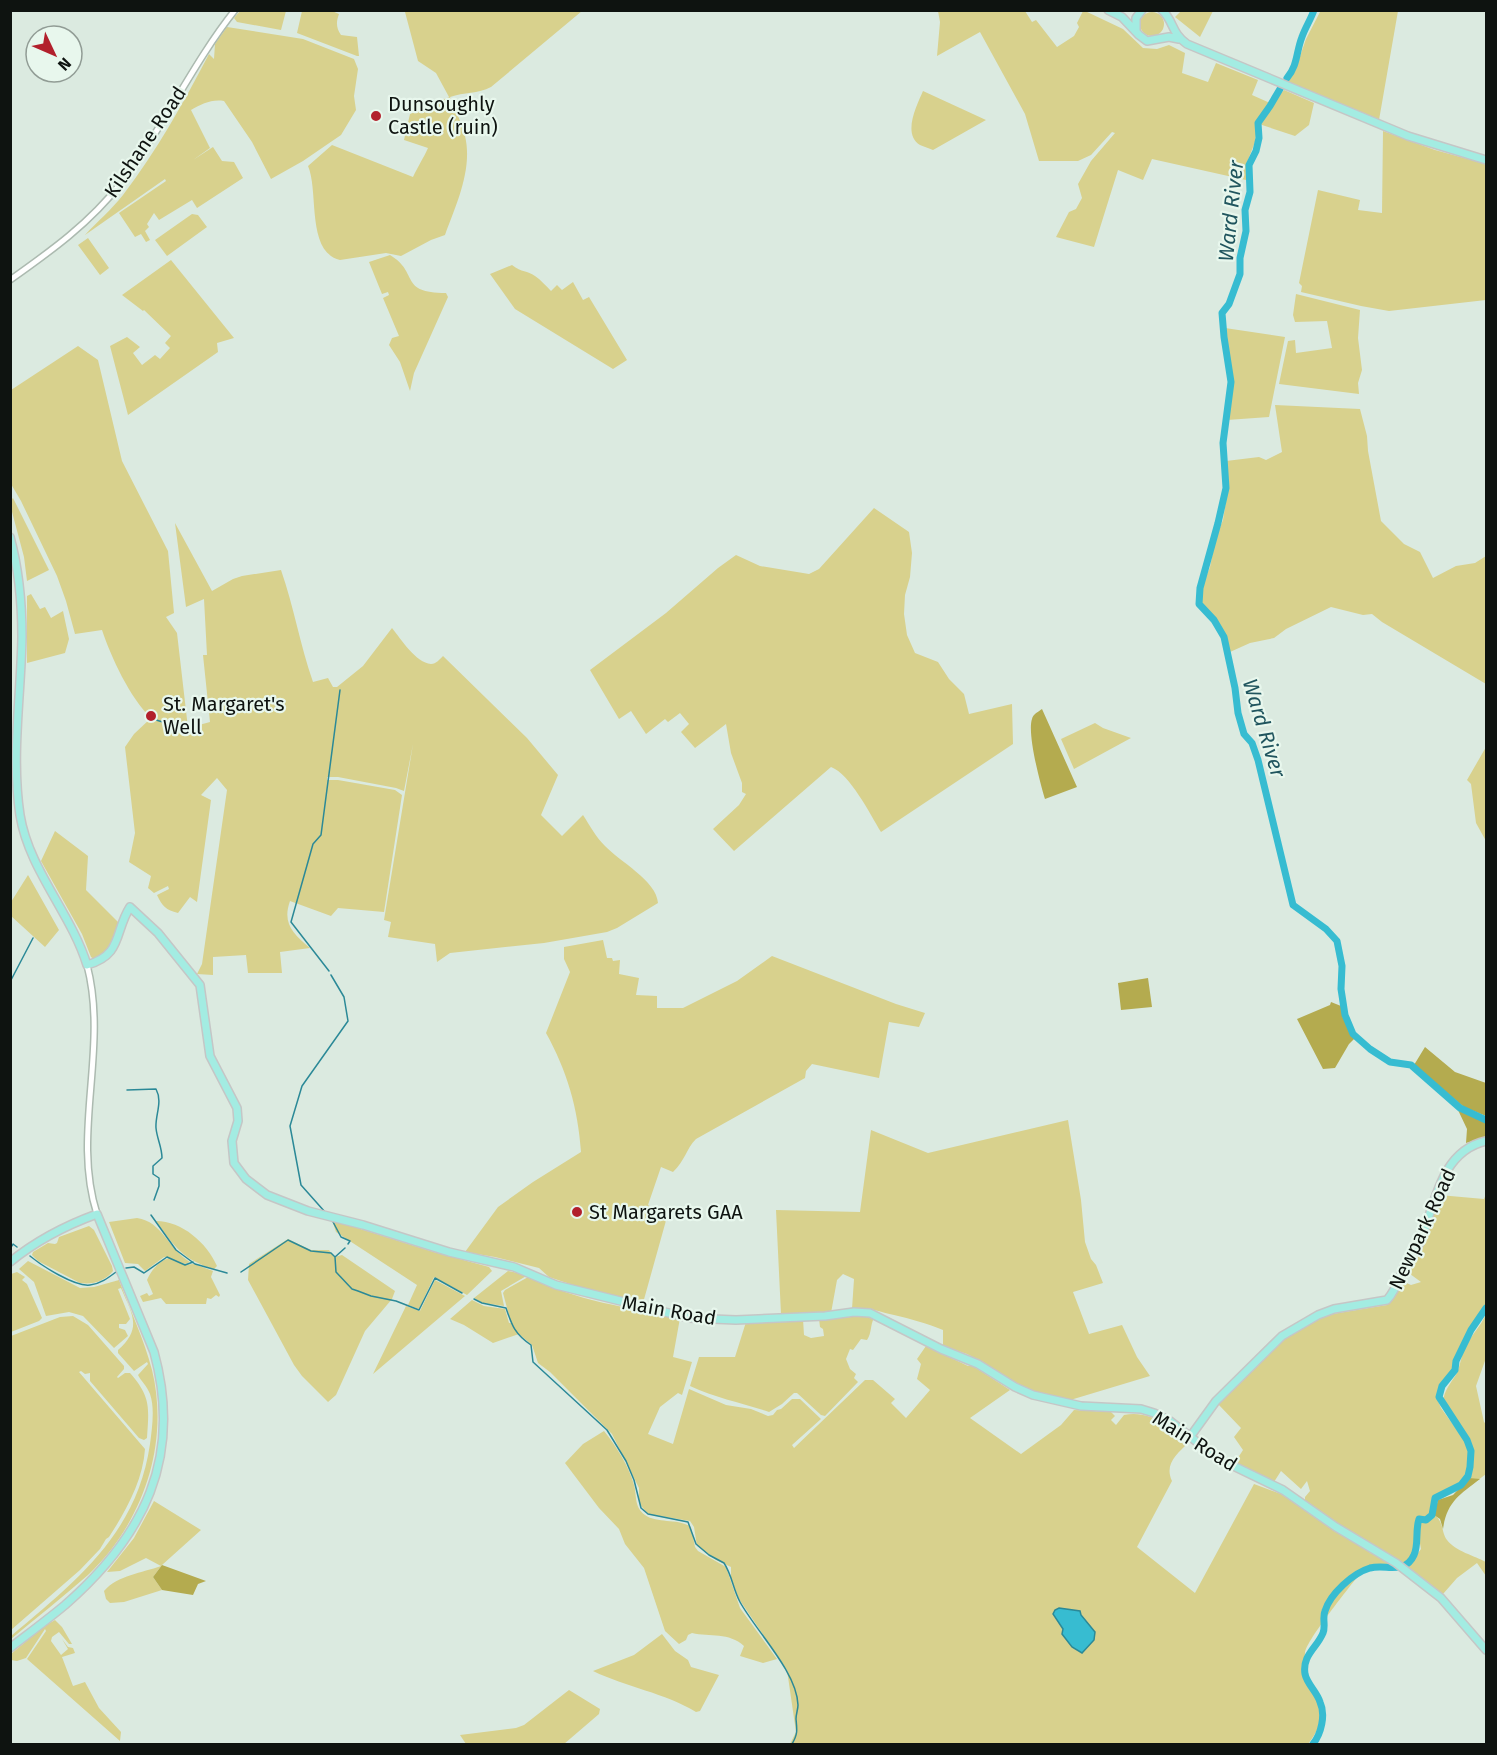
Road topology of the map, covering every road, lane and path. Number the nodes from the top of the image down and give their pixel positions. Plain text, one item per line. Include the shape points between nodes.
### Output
1 (235, 10) edge
2 (1108, 10) edge
3 (1140, 12) edge
4 (1165, 12) edge
5 (1122, 17) junction
6 (1169, 23) junction
7 (1136, 31) junction
8 (1162, 38) junction
9 (1179, 39) junction
10 (1486, 160) edge
11 (10, 280) edge
12 (10, 537) edge
13 (87, 965) junction
14 (1486, 1141) edge
15 (97, 1214) junction
16 (10, 1262) edge
17 (1190, 1437) junction
18 (10, 1648) edge
19 (1486, 1650) edge

1 - 11 street, Kilshane Road via 108,199 73,234
2 - 5 main road
3 - 5 main road
3 - 7 main road
4 - 6 main road
5 - 7 main road
6 - 8 main road
6 - 9 main road
7 - 8 main road via 1147,41
8 - 9 main road
9 - 10 main road via 1408,136
12 - 13 main road via 21,608 16,763 21,818 32,851
13 - 15 street via 96,1019 88,1128 89,1173
13 - 17 main road, Main Road via 104,958 114,948 130,907 158,933 200,985 210,1056 237,1108 233,1157 252,1185 267,1195 308,1211 514,1267 556,1285 689,1318 736,1320 870,1312 1033,1395 1081,1406 1146,1410 1170,1421
14 - 17 main road, Newpark Road via 1463,1151 1444,1175 1419,1246 1388,1300 1334,1309 1289,1331 1216,1401
15 - 16 main road via 38,1240
15 - 18 main road via 157,1364 164,1408 160,1459 146,1503 118,1551 65,1605
17 - 19 main road, Main Road via 1219,1459 1283,1490 1396,1563 1441,1598

